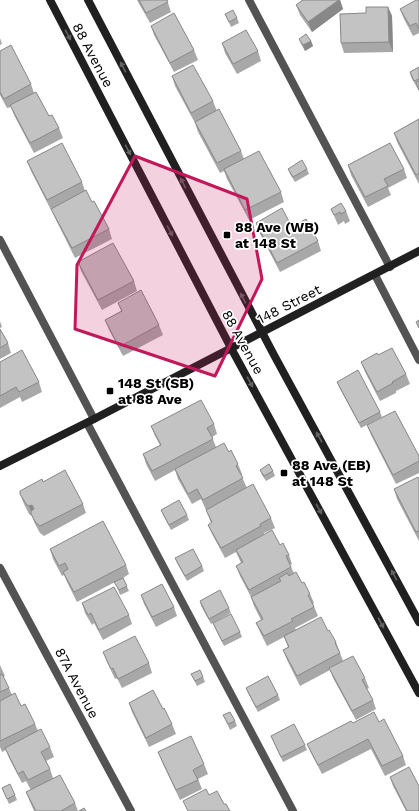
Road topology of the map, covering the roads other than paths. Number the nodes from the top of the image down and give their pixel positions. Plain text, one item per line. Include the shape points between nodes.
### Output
1 (50, 0) edge
2 (88, 0) edge
3 (249, 0) edge
4 (0, 240) edge
5 (419, 252) edge
6 (390, 267) junction
7 (375, 275) junction
8 (262, 332) junction
9 (232, 348) junction
10 (419, 360) edge
11 (91, 421) junction
12 (0, 466) edge
13 (0, 568) edge
14 (419, 622) edge
15 (419, 693) edge
16 (131, 811) edge
17 (293, 811) edge

1 -> 9 main road, 88 Avenue
8 -> 2 main road, 88 Avenue
3 - 6 street
4 - 11 street
5 - 6 main road, 148 Street
6 - 7 main road, 148 Street
7 - 8 main road, 148 Street
7 - 10 street
8 - 9 main road, 148 Street
14 -> 8 main road, 88 Avenue
9 - 11 main road, 148 Street
9 -> 15 main road, 88 Avenue
11 - 12 main road, 148 Street
11 - 17 street
13 - 16 street, 87A Avenue

